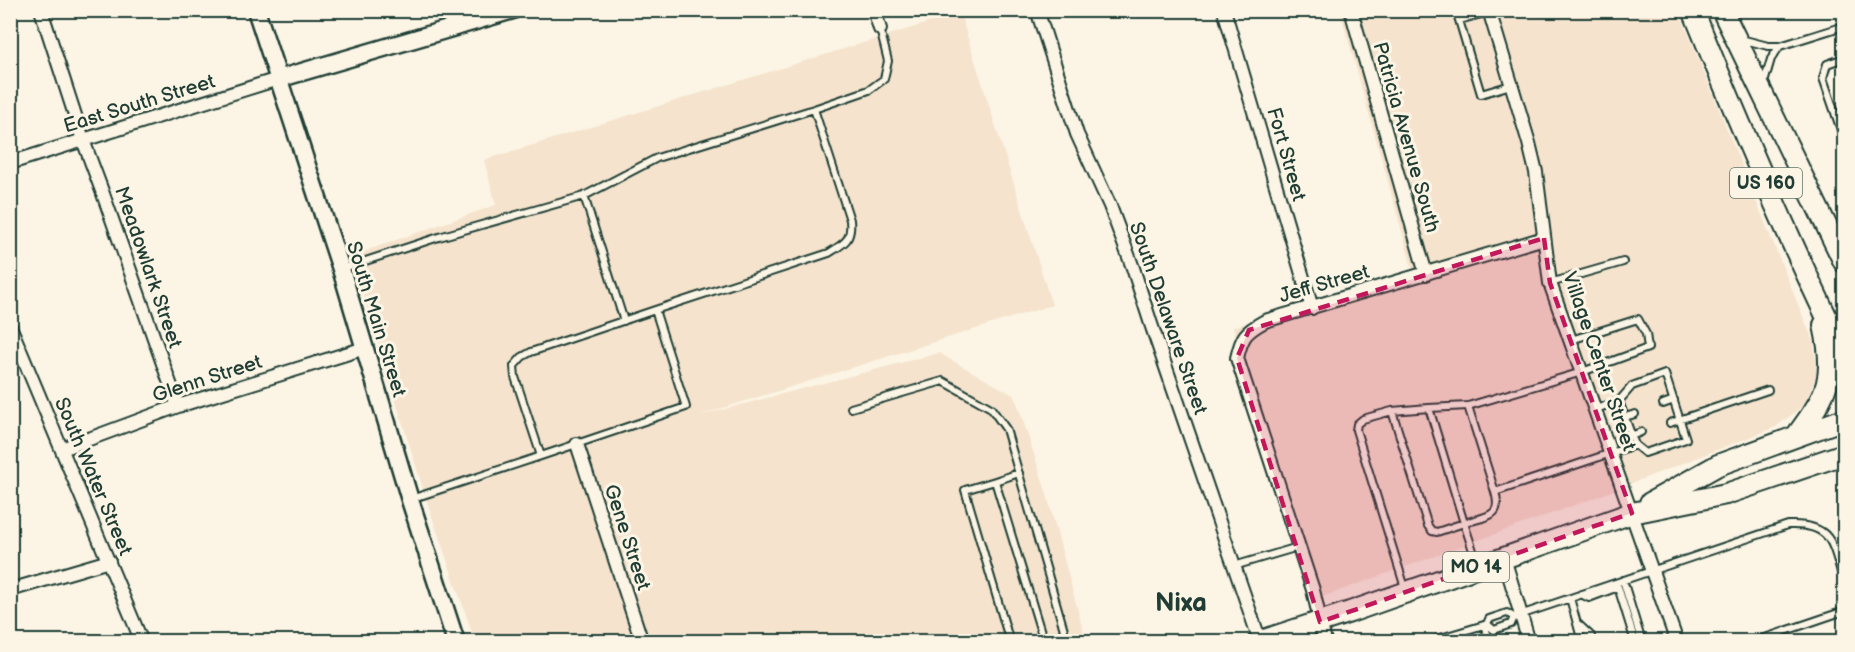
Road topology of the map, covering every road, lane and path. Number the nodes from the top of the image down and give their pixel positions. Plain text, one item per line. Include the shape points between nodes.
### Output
1 (41, 10) edge
2 (256, 10) edge
3 (513, 10) edge
4 (874, 10) edge
5 (1038, 10) edge
6 (1224, 10) edge
7 (1351, 10) edge
8 (1456, 10) edge
9 (1693, 10) edge
10 (1722, 10) edge
11 (1489, 11) edge
12 (1459, 20) junction
13 (1845, 26) edge
14 (880, 29) joint
15 (1735, 37) junction
16 (1780, 46) junction
17 (1845, 58) edge
18 (278, 79) junction
19 (1511, 85) junction
20 (1762, 93) junction
21 (814, 109) junction
22 (1845, 134) edge
23 (83, 140) junction
24 (10, 164) edge
25 (584, 196) junction
26 (1544, 238) junction
27 (1623, 262) dead end
28 (1845, 262) edge
29 (340, 269) junction
30 (1426, 274) junction
31 (1550, 283) junction
32 (1818, 299) junction
33 (1312, 308) junction
34 (655, 310) junction
35 (624, 321) junction
36 (10, 326) edge
37 (1570, 340) junction
38 (365, 348) junction
39 (1845, 352) edge
40 (1582, 372) junction
41 (1768, 390) dead end
42 (1674, 400) junction
43 (1619, 401) junction
44 (1663, 404) dead end
45 (178, 406) junction
46 (1468, 406) junction
47 (851, 408) dead end
48 (1429, 408) junction
49 (1596, 409) junction
50 (1392, 411) junction
51 (1635, 414) dead end
52 (1625, 417) junction
53 (1680, 419) junction
54 (1845, 419) edge
55 (1670, 423) dead end
56 (1641, 432) dead end
57 (1797, 435) junction
58 (1631, 436) junction
59 (577, 444) junction
60 (1635, 446) junction
61 (62, 449) junction
62 (1611, 454) junction
63 (1845, 454) edge
64 (541, 456) junction
65 (1805, 466) junction
66 (1845, 469) edge
67 (1019, 473) junction
68 (995, 481) junction
69 (1495, 492) junction
70 (410, 500) junction
71 (1632, 513) junction
72 (1464, 523) junction
73 (1298, 547) junction
74 (1504, 558) junction
75 (109, 561) junction
76 (1234, 566) junction
77 (1478, 566) junction
78 (1652, 570) junction
79 (1623, 580) junction
80 (1845, 582) edge
81 (10, 590) edge
82 (1406, 592) junction
83 (1581, 594) junction
84 (1570, 598) junction
85 (1845, 611) edge
86 (1517, 616) junction
87 (1320, 622) junction
88 (1577, 622) junction
89 (1486, 625) junction
90 (641, 641) edge
91 (1258, 641) edge
92 (142, 642) edge
93 (456, 642) edge
94 (1010, 642) edge
95 (1044, 642) edge
96 (1058, 642) edge
97 (1325, 642) edge
98 (1427, 642) edge
99 (1490, 642) edge
100 (1529, 642) edge
101 (1582, 642) edge
102 (1592, 642) edge
103 (1635, 642) edge
104 (1642, 642) edge
105 (1677, 642) edge
106 (1753, 642) edge

1 - 23 street, Meadowlark Street
2 - 18 street, South Main Street
3 - 18 street
4 - 14 street
5 - 76 street, South Delaware Street via 1077,134 1133,268
6 - 33 street, Fort Street
7 - 30 street, Patricia Avenue South
8 - 12 lane
9 - 32 main road, US 160
10 - 15 main road, US 160
11 - 12 lane
11 - 19 street, Village Center Street
12 - 19 lane via 1482,94
13 - 16 lane
14 - 21 lane via 888,61 884,79 869,90
15 - 16 lane
15 - 20 main road, US 160
16 - 20 lane via 1771,59
17 - 22 lane via 1827,64 1823,78
18 - 23 street, East South Street
18 - 29 street, South Main Street
19 - 26 street, Village Center Street via 1536,172
20 - 28 main road, US 160
21 - 25 lane via 657,158
21 - 34 lane via 850,220 848,239 829,253
23 - 24 street, East South Street
23 - 45 street, Meadowlark Street
25 - 29 lane
25 - 35 lane
26 - 30 street, Jeff Street
26 - 31 street, Village Center Street
27 - 31 lane
29 - 38 street, South Main Street
30 - 33 street, Jeff Street
31 - 37 street, Village Center Street
32 - 39 main road, US 160
32 - 57 main road via 1828,343 1827,389
33 - 73 street, Jeff Street via 1264,321 1249,330 1241,340 1237,357
34 - 35 lane
34 - 59 lane via 686,407
35 - 64 lane via 531,352 514,366
36 - 61 street, South Water Street
37 - 40 street, Village Center Street
37 - 40 lane via 1638,319 1646,333 1648,348
38 - 45 street, Glenn Street
38 - 70 street, South Main Street
40 - 46 lane
40 - 49 street, Village Center Street
41 - 53 lane
42 - 43 lane via 1665,374 1632,386
42 - 44 lane
42 - 53 lane
43 - 49 lane
43 - 52 lane
45 - 61 street, Glenn Street
46 - 48 lane
46 - 69 lane
47 - 67 lane via 942,381 991,408 1006,429
48 - 50 lane
48 - 72 lane
49 - 62 street, Village Center Street
50 - 72 lane via 1428,526 1437,532
50 - 82 lane via 1363,419 1356,430
51 - 52 lane
52 - 58 lane
53 - 55 lane
53 - 60 lane via 1686,439 1645,453
54 - 57 main road, MO 14
56 - 58 lane
57 - 71 main road, MO 14 via 1718,465
58 - 60 lane
59 - 64 lane
59 - 90 street, Gene Street
60 - 62 lane
61 - 75 street, South Water Street
62 - 69 lane
62 - 71 street, Village Center Street
63 - 65 main road, MO 14
64 - 70 lane
65 - 66 main road
65 - 71 main road, MO 14 via 1726,494
67 - 68 lane
67 - 96 lane via 1064,630
68 - 94 lane via 965,490
68 - 95 lane
69 - 72 lane via 1497,510
70 - 93 street, South Main Street
71 - 74 main road, MO 14
71 - 78 street, Village Center Street
72 - 77 lane
73 - 76 lane
73 - 87 street
74 - 77 main road, MO 14
74 - 86 street
75 - 81 street
75 - 92 street, South Water Street
76 - 91 street, South Delaware Street
77 - 82 main road, MO 14
78 - 79 lane
78 - 80 lane via 1788,525 1803,525 1815,526 1830,539
78 - 105 street, Village Center Street
79 - 83 lane
79 - 104 lane
82 - 87 main road, MO 14
83 - 84 lane
83 - 103 lane via 1589,598 1618,587
84 - 86 lane
84 - 88 lane
85 - 106 lane
86 - 89 lane via 1507,613 1489,619
86 - 89 lane via 1511,624 1494,630
86 - 100 street
87 - 91 main road, MO 14
87 - 97 street
88 - 101 lane
88 - 102 lane
89 - 98 lane
89 - 99 lane

